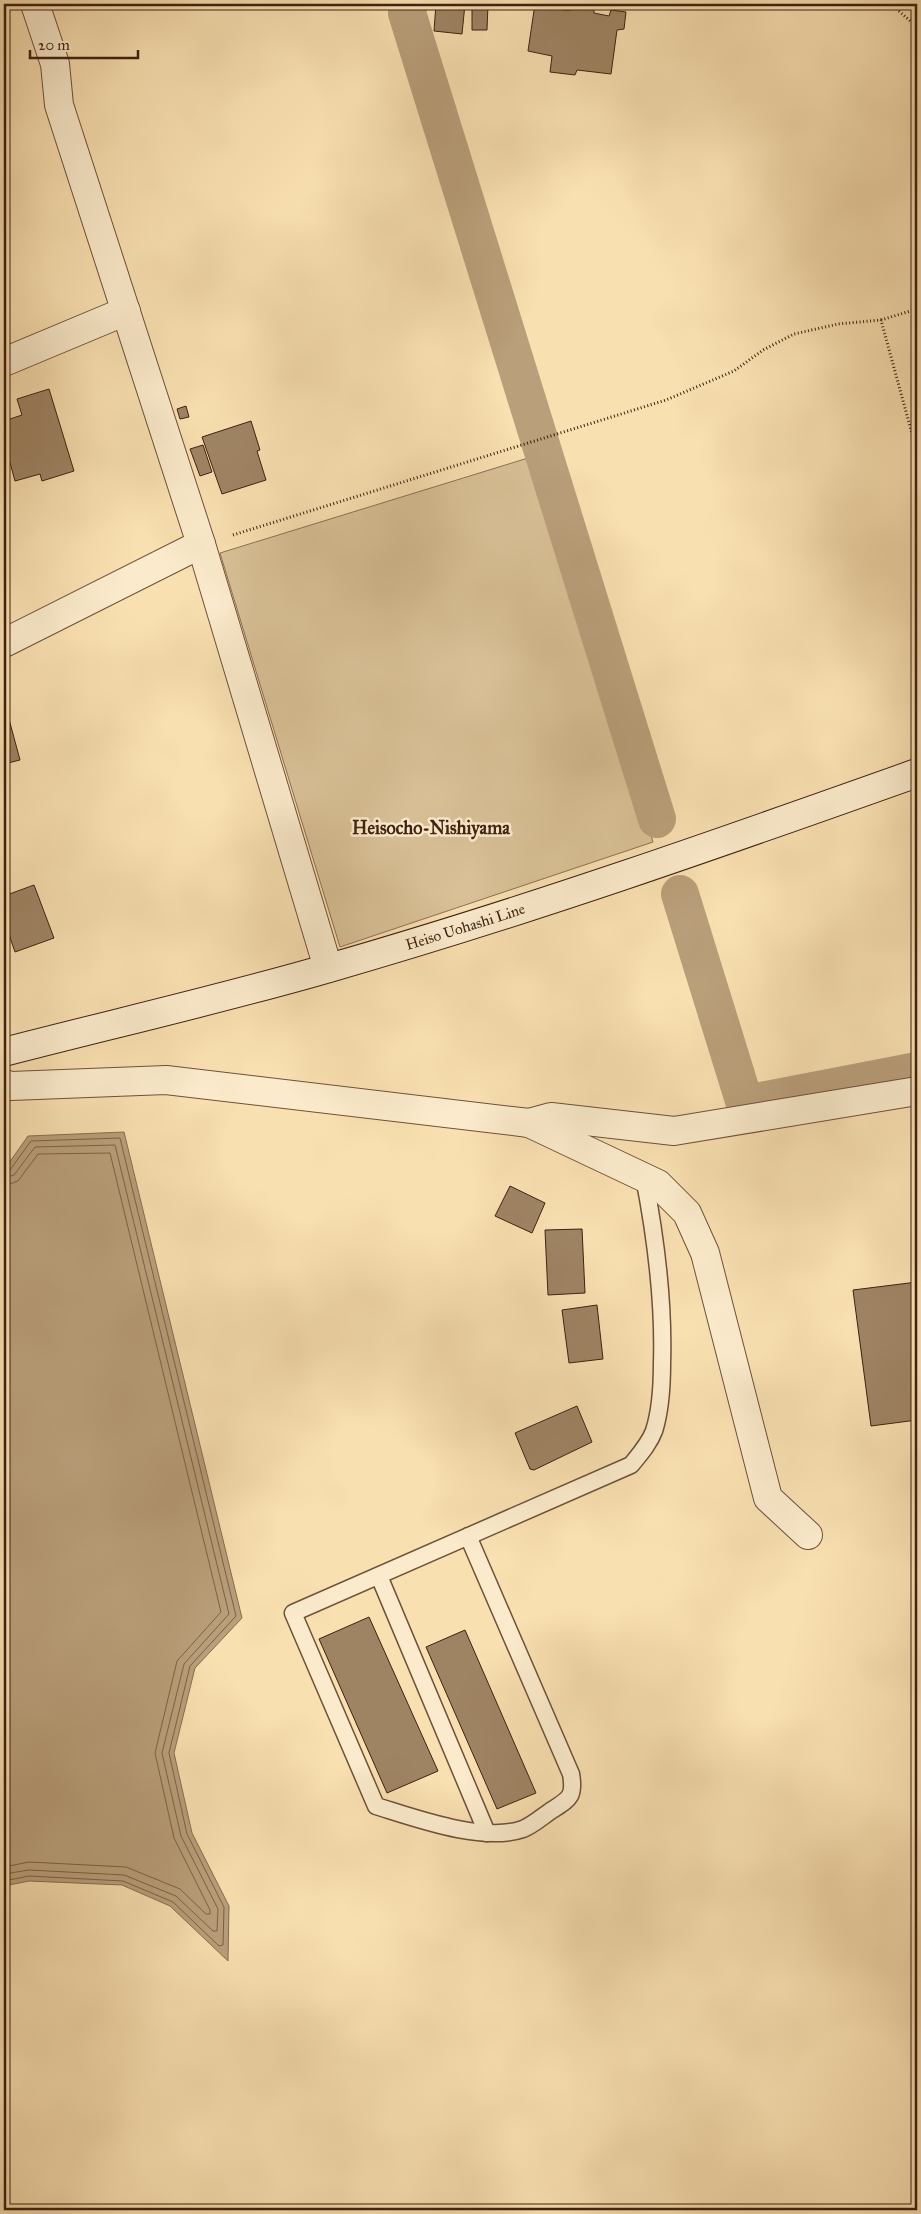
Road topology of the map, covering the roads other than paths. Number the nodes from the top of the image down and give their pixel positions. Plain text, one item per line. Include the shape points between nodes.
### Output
1 (35, 4) edge
2 (126, 311) junction
3 (4, 362) edge
4 (201, 544) junction
5 (4, 644) edge
6 (917, 773) edge
7 (328, 968) junction
8 (4, 1052) edge
9 (4, 1084) edge
10 (917, 1091) edge
11 (529, 1123) junction
12 (644, 1177) junction
13 (808, 1535) dead end
14 (468, 1536) junction
15 (378, 1576) junction
16 (487, 1833) junction

1 - 2 street via 55,64 59,105
2 - 3 street
2 - 4 street
4 - 5 street
4 - 7 street
6 - 7 street, Heiso Uohashi Line via 514,911
7 - 8 street, Heiso Uohashi Line
9 - 11 street via 166,1080
10 - 11 street via 674,1131 551,1117
11 - 12 street
12 - 13 street via 658,1184 687,1213 706,1253 768,1498
12 - 14 lane via 655,1231 663,1325 662,1396 648,1445 631,1466
14 - 15 lane
14 - 16 lane via 574,1787 570,1798 522,1829
15 - 16 lane
15 - 16 lane via 293,1613 297,1623 376,1806 435,1824

